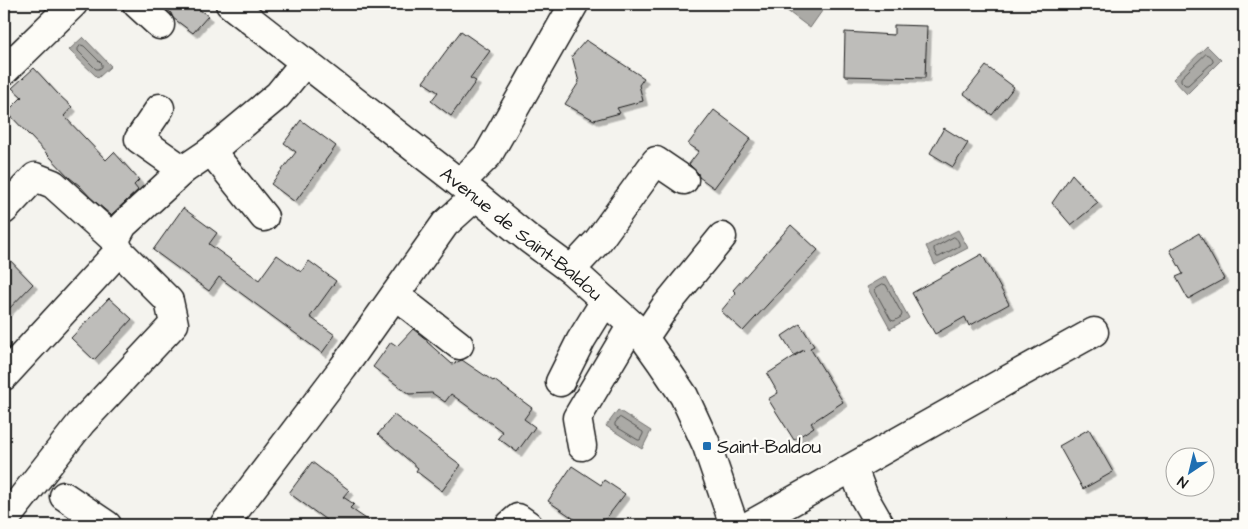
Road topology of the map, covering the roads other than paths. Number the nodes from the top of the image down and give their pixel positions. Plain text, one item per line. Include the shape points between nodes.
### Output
1 (72, 4) edge
2 (137, 4) edge
3 (230, 4) edge
4 (574, 4) edge
5 (160, 26) dead end
6 (305, 62) junction
7 (4, 72) edge
8 (160, 108) dead end
9 (211, 151) junction
10 (183, 170) junction
11 (684, 180) dead end
12 (468, 189) junction
13 (4, 210) edge
14 (264, 217) dead end
15 (722, 237) dead end
16 (117, 246) junction
17 (571, 270) junction
18 (395, 296) junction
19 (605, 301) junction
20 (638, 332) junction
21 (1094, 332) dead end
22 (459, 345) dead end
23 (4, 376) edge
24 (560, 382) dead end
25 (582, 446) dead end
26 (853, 468) junction
27 (64, 496) dead end
28 (4, 521) edge
29 (106, 525) edge
30 (224, 525) edge
31 (510, 525) edge
32 (528, 525) edge
33 (734, 525) edge
34 (750, 525) edge
35 (880, 525) edge

1 - 7 street
2 - 5 street
3 - 6 street, Avenue de Saint-Baldou
4 - 12 street
6 - 9 street via 278,95
6 - 12 street, Avenue de Saint-Baldou
8 - 10 street via 139,139
9 - 10 street
9 - 14 street
10 - 16 street via 124,225
11 - 17 street via 656,161 598,241
12 - 17 street, Avenue de Saint-Baldou
12 - 18 street
13 - 16 street via 35,177 53,184
15 - 20 street via 665,307
16 - 23 street
16 - 28 street via 169,301 174,324 80,423
17 - 19 street, Avenue de Saint-Baldou
18 - 22 street
18 - 30 street
19 - 20 street, Avenue de Saint-Baldou
19 - 24 street
20 - 25 street via 577,418
20 - 33 street, Avenue de Saint-Baldou via 684,396 707,446
21 - 26 street
26 - 34 street
26 - 35 street
27 - 29 street
31 - 32 street via 518,518

